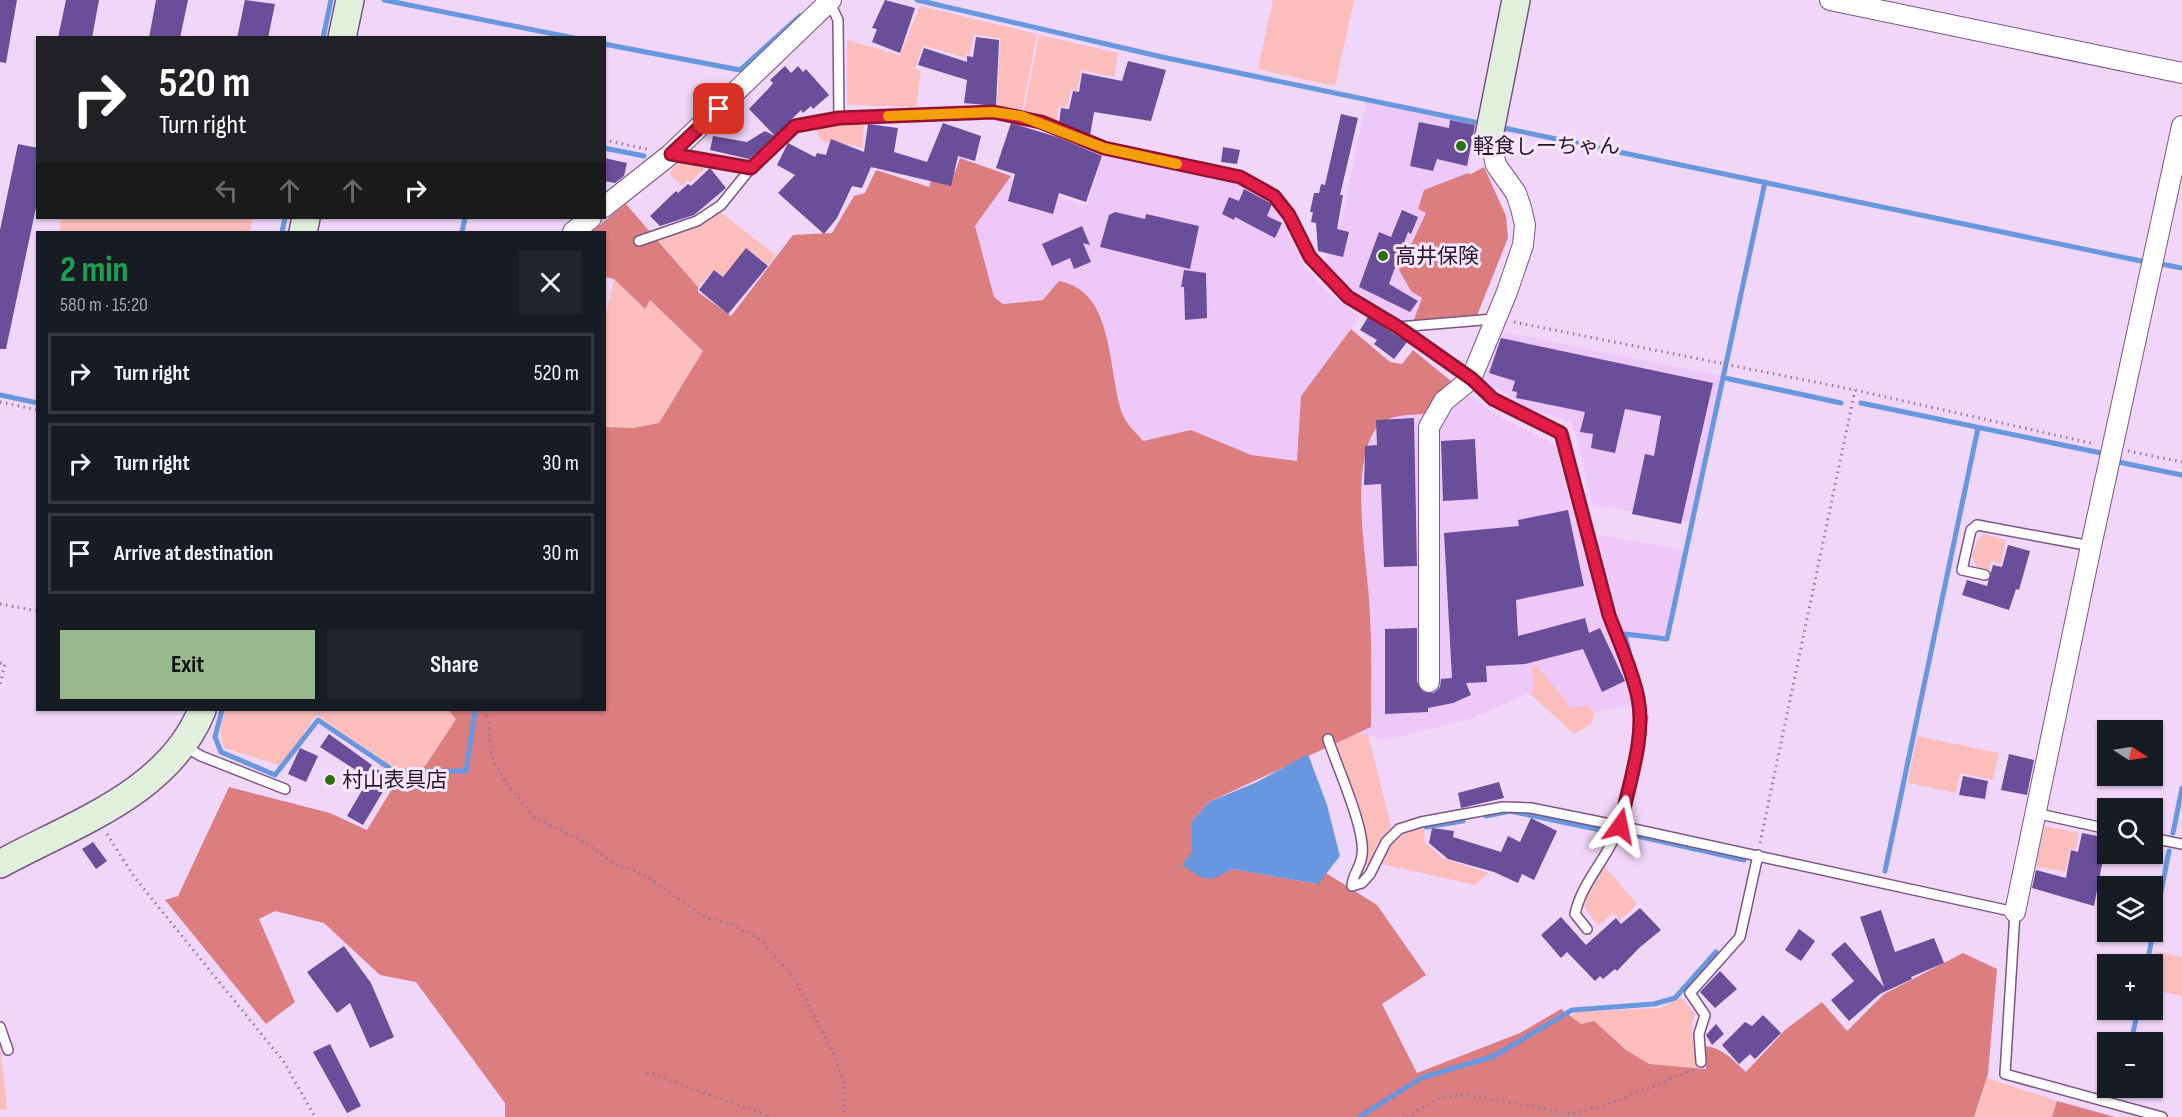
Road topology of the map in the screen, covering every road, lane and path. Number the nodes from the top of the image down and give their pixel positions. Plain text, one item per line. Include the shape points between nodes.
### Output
1 (350, 0) edge
2 (1516, 0) edge
3 (1830, 0) edge
4 (831, 2) edge
5 (342, 36) edge
6 (2182, 73) edge
7 (839, 118) junction
8 (1491, 125) joint
9 (2182, 126) edge
10 (606, 140) edge
11 (671, 154) junction
12 (751, 168) junction
13 (606, 205) edge
14 (590, 219) edge
15 (574, 231) edge
16 (639, 241) dead end
17 (1497, 319) junction
18 (1398, 327) junction
19 (1472, 379) junction
20 (1855, 390) junction
21 (0, 402) edge
22 (36, 410) edge
23 (2112, 447) junction
24 (2182, 462) edge
25 (2091, 546) junction
26 (1985, 575) dead end
27 (0, 604) edge
28 (36, 612) edge
29 (0, 663) edge
30 (1429, 682) dead end
31 (0, 685) edge
32 (202, 711) edge
33 (488, 711) edge
34 (1328, 740) dead end
35 (184, 746) junction
36 (285, 789) dead end
37 (2036, 813) junction
38 (94, 815) junction
39 (1620, 826) junction
40 (2097, 827) edge
41 (2163, 840) edge
42 (2182, 844) edge
43 (1758, 855) junction
44 (0, 864) edge
45 (2015, 912) junction
46 (1587, 929) dead end
47 (0, 1027) edge
48 (8, 1050) dead end
49 (1701, 1062) joint
50 (647, 1072) dead end
51 (315, 1117) edge
52 (772, 1117) edge
53 (844, 1117) edge
54 (1407, 1117) edge
55 (2162, 1117) edge

1 - 5 street
2 - 8 street
3 - 6 street
4 - 7 lane via 838,20
4 - 11 street
7 - 12 lane via 795,126
7 - 18 lane via 993,112 1021,116 1104,148 1240,177 1274,196 1289,215 1310,257 1348,297
8 - 17 street via 1496,165 1516,193 1525,225 1523,245
9 - 23 street
10 - 11 path
11 - 12 lane
11 - 13 street
12 - 16 lane via 721,205 698,221
14 - 15 street
17 - 18 lane
17 - 19 street
17 - 20 path
18 - 19 lane
19 - 30 street via 1444,401 1429,427
19 - 39 lane via 1493,399 1561,433 1609,615 1638,699 1637,746
20 - 23 path
20 - 43 path
21 - 22 path
23 - 24 path
23 - 25 street
25 - 26 lane via 1977,525 1971,530 1962,570
25 - 37 street
27 - 28 path
29 - 31 path via 5,664
32 - 35 street
33 - 53 path via 492,757 505,782 534,816 584,842 618,866 642,873 705,917 757,937 793,975 834,1055 844,1083
34 - 39 lane via 1362,837 1362,855 1352,886 1362,883 1370,874 1386,842 1399,830 1421,822 1503,807 1532,808
35 - 36 lane
35 - 38 street via 132,795
37 - 40 lane
37 - 45 street
38 - 44 street
38 - 51 path via 135,878 284,1062
39 - 43 lane
39 - 46 lane via 1578,898 1575,914
41 - 42 lane
43 - 45 lane
43 - 49 lane via 1740,938 1690,993 1705,1015 1699,1034
45 - 55 lane via 2005,1074
47 - 48 lane
49 - 54 path via 1690,1073 1573,1114 1470,1095 1442,1097
50 - 52 path

